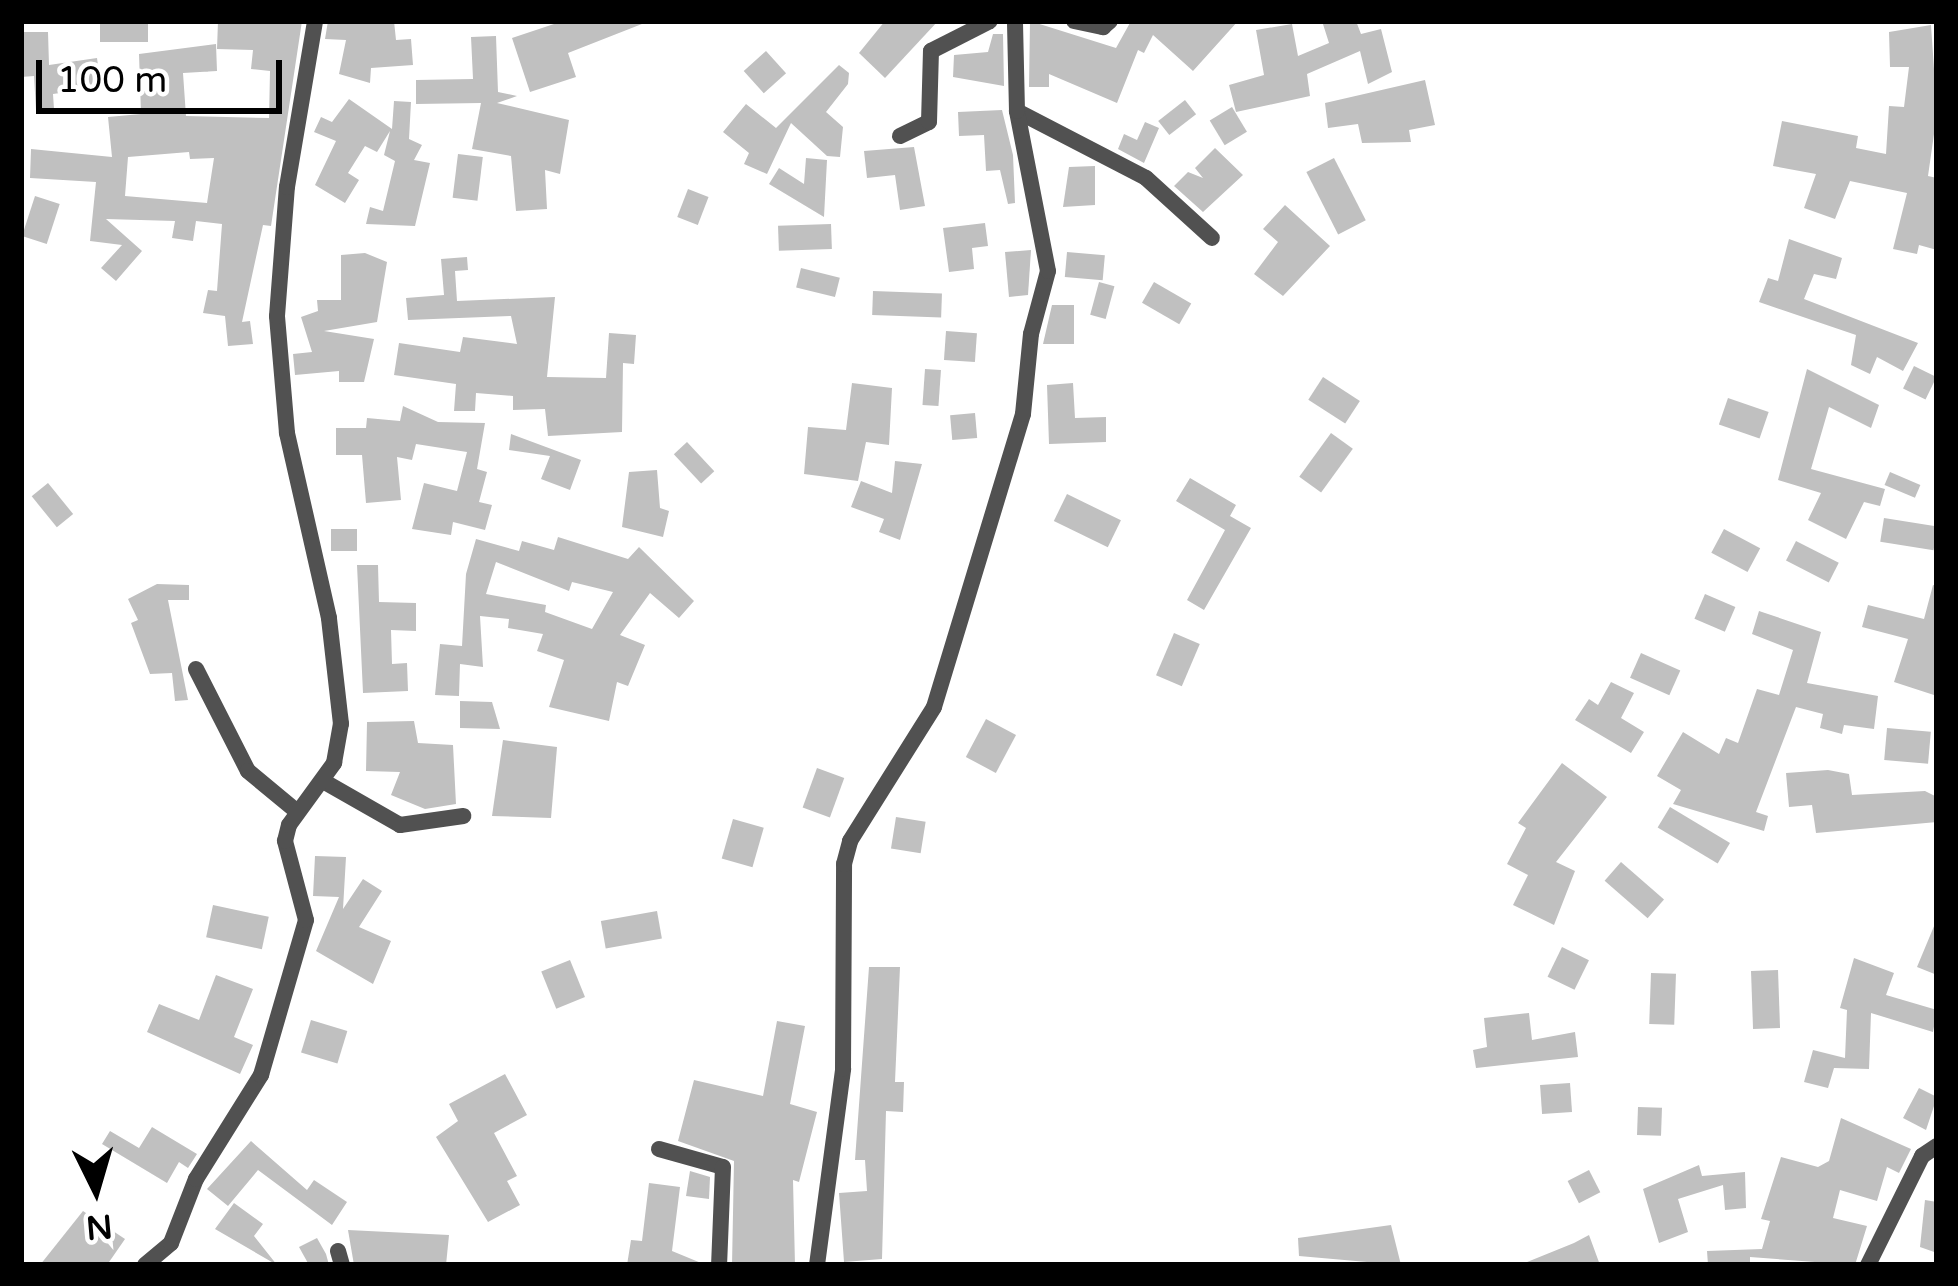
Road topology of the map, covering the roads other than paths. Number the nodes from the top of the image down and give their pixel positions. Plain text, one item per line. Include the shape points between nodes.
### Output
1 (315, 21) edge
2 (990, 21) edge
3 (1016, 21) edge
4 (1074, 21) edge
5 (1111, 21) edge
6 (1017, 111) junction
7 (900, 136) dead end
8 (1212, 238) dead end
9 (196, 668) dead end
10 (323, 781) junction
11 (296, 810) junction
12 (463, 817) dead end
13 (1937, 1146) edge
14 (659, 1150) dead end
15 (145, 1265) edge
16 (719, 1265) edge
17 (817, 1265) edge
18 (1868, 1265) edge

1 - 10 street via 287,187 277,316 287,433 340,679 341,724
2 - 7 street via 931,51 929,122
3 - 6 street
4 - 5 street
6 - 8 street via 1146,178
6 - 17 street via 1048,271 1030,334 1023,415 934,707 844,863 843,1069
9 - 11 street via 248,771
10 - 11 street
10 - 12 street via 400,826
11 - 15 street via 285,841 306,920 261,1076 196,1179 171,1243
13 - 18 street via 1922,1156
14 - 16 street via 723,1167

